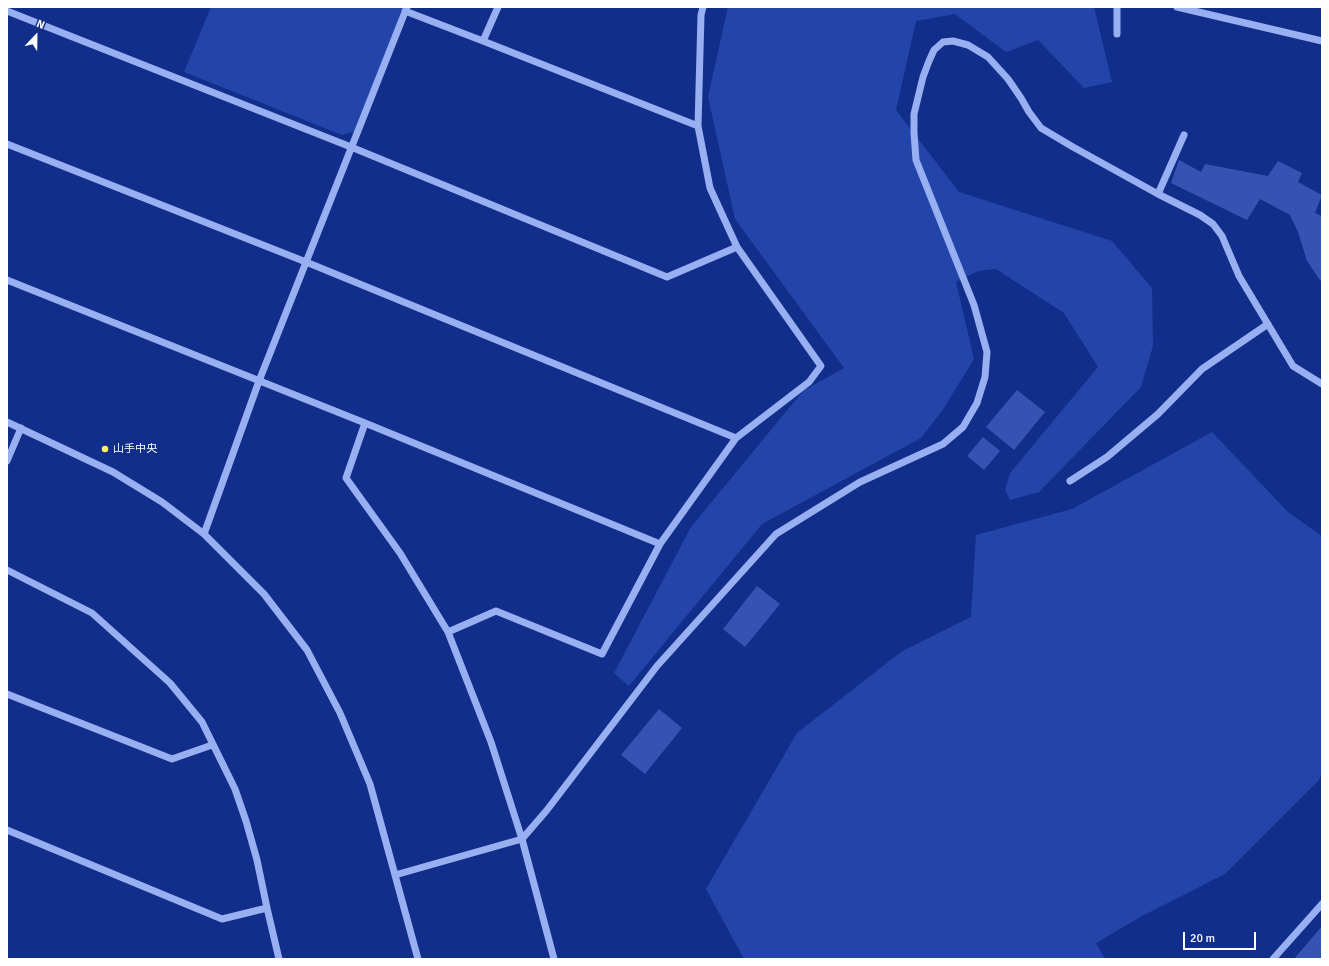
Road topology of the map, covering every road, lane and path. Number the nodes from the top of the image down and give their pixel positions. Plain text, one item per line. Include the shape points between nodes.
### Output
1 (498, 7) edge
2 (703, 7) edge
3 (1117, 7) edge
4 (1177, 7) edge
5 (406, 9) edge
6 (7, 11) edge
7 (1117, 34) dead end
8 (483, 41) junction
9 (1322, 41) edge
10 (698, 126) junction
11 (1184, 135) dead end
12 (7, 144) edge
13 (351, 147) junction
14 (1158, 194) junction
15 (737, 247) junction
16 (306, 262) junction
17 (7, 280) edge
18 (1268, 324) junction
19 (259, 381) junction
20 (1322, 384) edge
21 (7, 422) edge
22 (365, 423) junction
23 (21, 428) junction
24 (736, 438) junction
25 (7, 461) edge
26 (1070, 481) dead end
27 (204, 534) junction
28 (660, 544) junction
29 (7, 570) edge
30 (448, 632) junction
31 (7, 694) edge
32 (212, 745) junction
33 (7, 830) edge
34 (522, 839) junction
35 (395, 875) junction
36 (1322, 904) edge
37 (267, 908) junction
38 (279, 959) edge
39 (418, 959) edge
40 (554, 959) edge
41 (1273, 959) edge

1 - 8 street
2 - 10 street
3 - 7 street
4 - 9 street
5 - 8 street
5 - 13 street
6 - 13 street
8 - 10 street
10 - 15 street via 710,188
11 - 14 street
12 - 16 street
13 - 15 street via 667,277
13 - 16 street
14 - 18 street via 1213,224 1222,236 1239,276
14 - 34 street via 1042,128 1008,79 988,57 968,45 953,41 943,42 934,50 923,77 914,114 916,160 974,305 987,352 985,377 977,403 963,427 943,444 860,482 776,534 657,666
15 - 24 street via 821,366 810,382
16 - 19 street
16 - 24 street
17 - 19 street
18 - 20 street via 1293,366
18 - 26 street via 1202,370 1158,414 1107,457
19 - 22 street
19 - 27 street
21 - 23 street
22 - 28 street
22 - 30 street via 346,478 400,553
23 - 25 street
23 - 27 street via 113,472 162,502
24 - 28 street
27 - 35 street via 264,594 306,650 340,713 370,784
28 - 30 street via 602,654 496,611
29 - 32 street via 92,613 170,683 202,722
30 - 34 street via 491,742
31 - 32 street via 172,759
32 - 37 street via 235,790 246,821
33 - 37 street via 222,919
34 - 35 street
34 - 40 street
35 - 39 street
36 - 41 street
37 - 38 street

